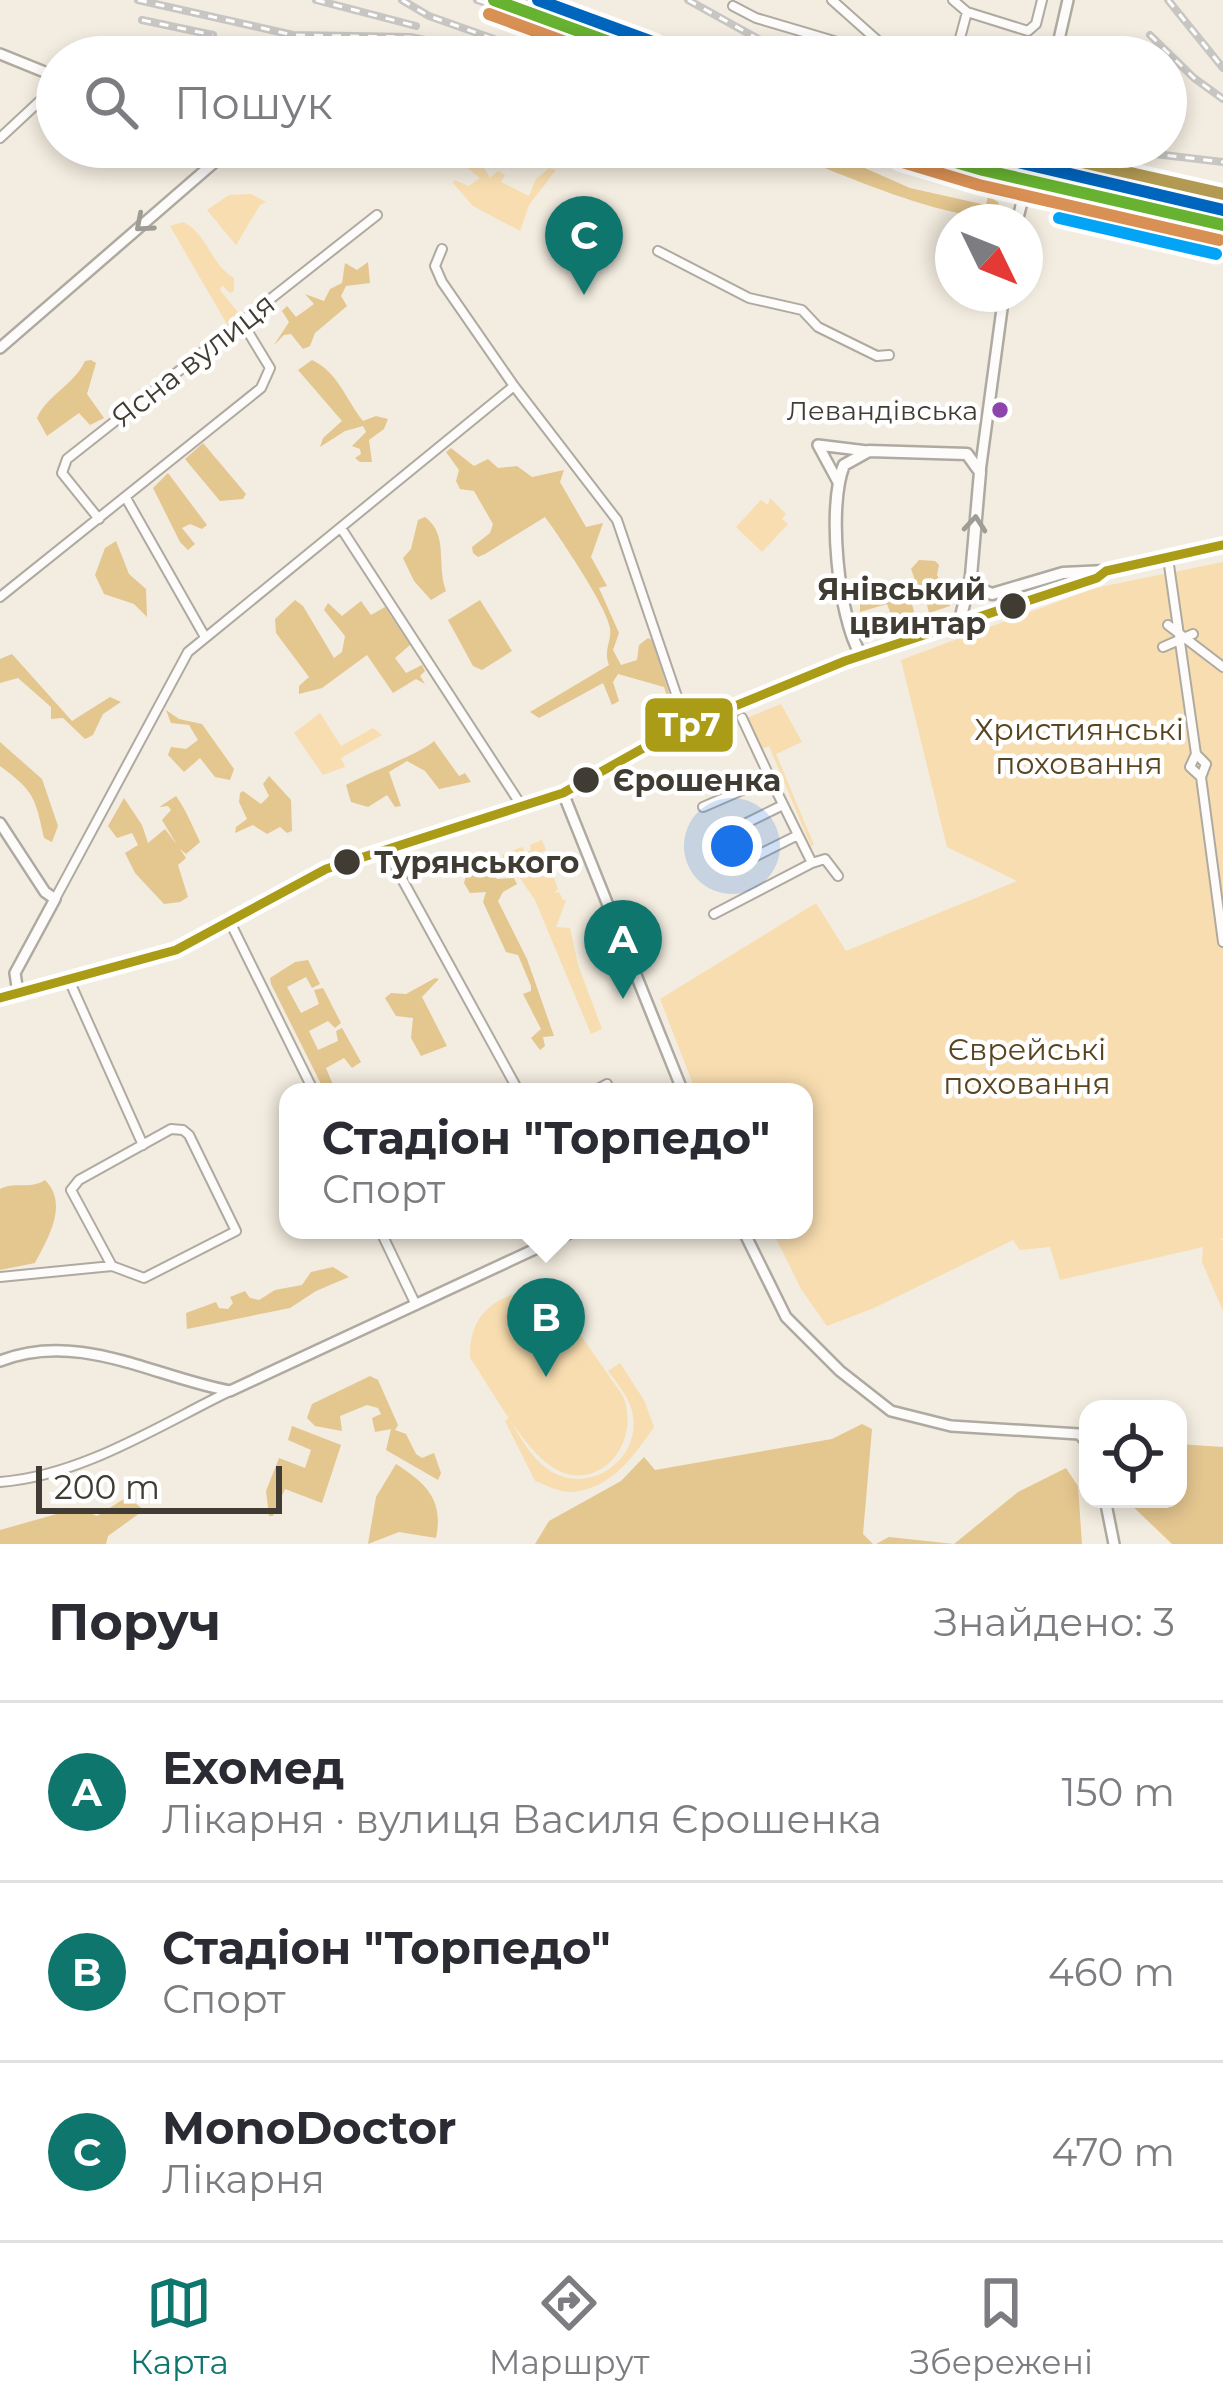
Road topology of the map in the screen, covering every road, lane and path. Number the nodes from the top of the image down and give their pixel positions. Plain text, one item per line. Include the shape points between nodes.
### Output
1 (832, 0) edge
2 (952, 0) edge
3 (1042, 0) edge
4 (1068, 0) edge
5 (734, 6) dead end
6 (967, 13) junction
7 (819, 36) edge
8 (870, 36) edge
9 (961, 36) edge
10 (1060, 36) edge
11 (0, 55) edge
12 (36, 71) edge
13 (36, 102) edge
14 (0, 138) edge
15 (208, 168) edge
16 (1029, 168) edge
17 (1021, 204) edge
18 (377, 215) dead end
19 (442, 249) dead end
20 (658, 251) dead end
21 (1001, 312) edge
22 (242, 322) junction
23 (0, 348) edge
24 (889, 356) dead end
25 (514, 386) junction
26 (983, 435) junction
27 (869, 452) junction
28 (967, 454) junction
29 (980, 472) junction
30 (839, 483) junction
31 (127, 497) junction
32 (99, 519) junction
33 (341, 528) junction
34 (1223, 545) edge
35 (1168, 558) junction
36 (1106, 571) junction
37 (971, 576) junction
38 (0, 597) edge
39 (960, 620) junction
40 (1168, 626) dead end
41 (1183, 633) junction
42 (205, 637) junction
43 (1163, 647) dead end
44 (861, 655) junction
45 (1223, 668) edge
46 (742, 718) dead end
47 (687, 726) junction
48 (770, 778) junction
49 (563, 793) junction
50 (783, 805) junction
51 (703, 807) dead end
52 (523, 808) junction
53 (0, 823) edge
54 (722, 835) dead end
55 (798, 835) junction
56 (385, 848) junction
57 (812, 863) junction
58 (738, 865) dead end
59 (838, 875) dead end
60 (55, 899) junction
61 (714, 914) dead end
62 (230, 922) junction
63 (1223, 942) edge
64 (69, 980) junction
65 (18, 993) junction
66 (0, 998) edge
67 (310, 1083) edge
68 (514, 1083) edge
69 (679, 1083) edge
70 (143, 1145) junction
71 (384, 1239) edge
72 (557, 1239) edge
73 (747, 1239) edge
74 (112, 1266) junction
75 (0, 1277) edge
76 (416, 1304) junction
77 (0, 1361) edge
78 (230, 1391) junction
79 (1079, 1434) edge
80 (0, 1482) edge
81 (1107, 1508) edge
82 (1114, 1544) edge

1 - 8 street
2 - 6 street
3 - 6 street via 1028,31
4 - 10 street
5 - 7 street
6 - 9 street
11 - 12 street
13 - 14 street
15 -> 23 street
16 - 17 street, bridge
18 - 22 street, Ясна вулиця
19 - 25 street via 435,266 442,282
20 - 24 street
21 - 26 street
22 - 31 street via 269,378
22 - 32 street, Ясна вулиця via 63,464
25 - 33 street
25 - 47 street via 617,520
26 - 28 street
26 - 29 street
27 - 28 main road
27 - 30 main road via 844,465
27 - 30 street via 818,445
28 - 29 main road
37 -> 29 main road
30 - 44 main road via 839,585
31 - 32 street
31 - 42 street
32 - 38 street
33 - 42 street
33 - 52 street
34 - 35 main road
35 - 36 main road
35 - 41 street
36 - 37 main road via 1063,573 992,594
36 - 39 main road
37 - 39 main road
39 - 44 main road
40 - 41 street
41 - 43 street
41 - 45 street
41 - 63 street
42 - 60 street via 178,664
44 - 47 main road
46 - 48 street
47 - 49 main road
48 - 50 street
48 - 51 street
49 - 52 main road
49 - 69 street
50 - 54 street
50 - 55 street
52 - 56 main road
53 - 60 street
55 - 57 street
55 - 58 street
56 - 62 main road via 316,874
56 - 68 street
57 - 59 street via 824,860
57 - 61 street
60 - 65 street via 15,973
62 - 64 main road via 176,950
62 - 67 street
64 - 65 main road
64 - 70 street
65 - 66 main road
70 - 74 street via 71,1190
70 - 74 street via 183,1130 236,1231 144,1278
71 - 76 street
72 - 76 street
73 - 79 street via 786,1317 891,1411 951,1426
74 - 75 street
76 - 78 street
77 - 78 street via 44,1350 120,1358
78 - 80 street via 65,1469
81 - 82 street

